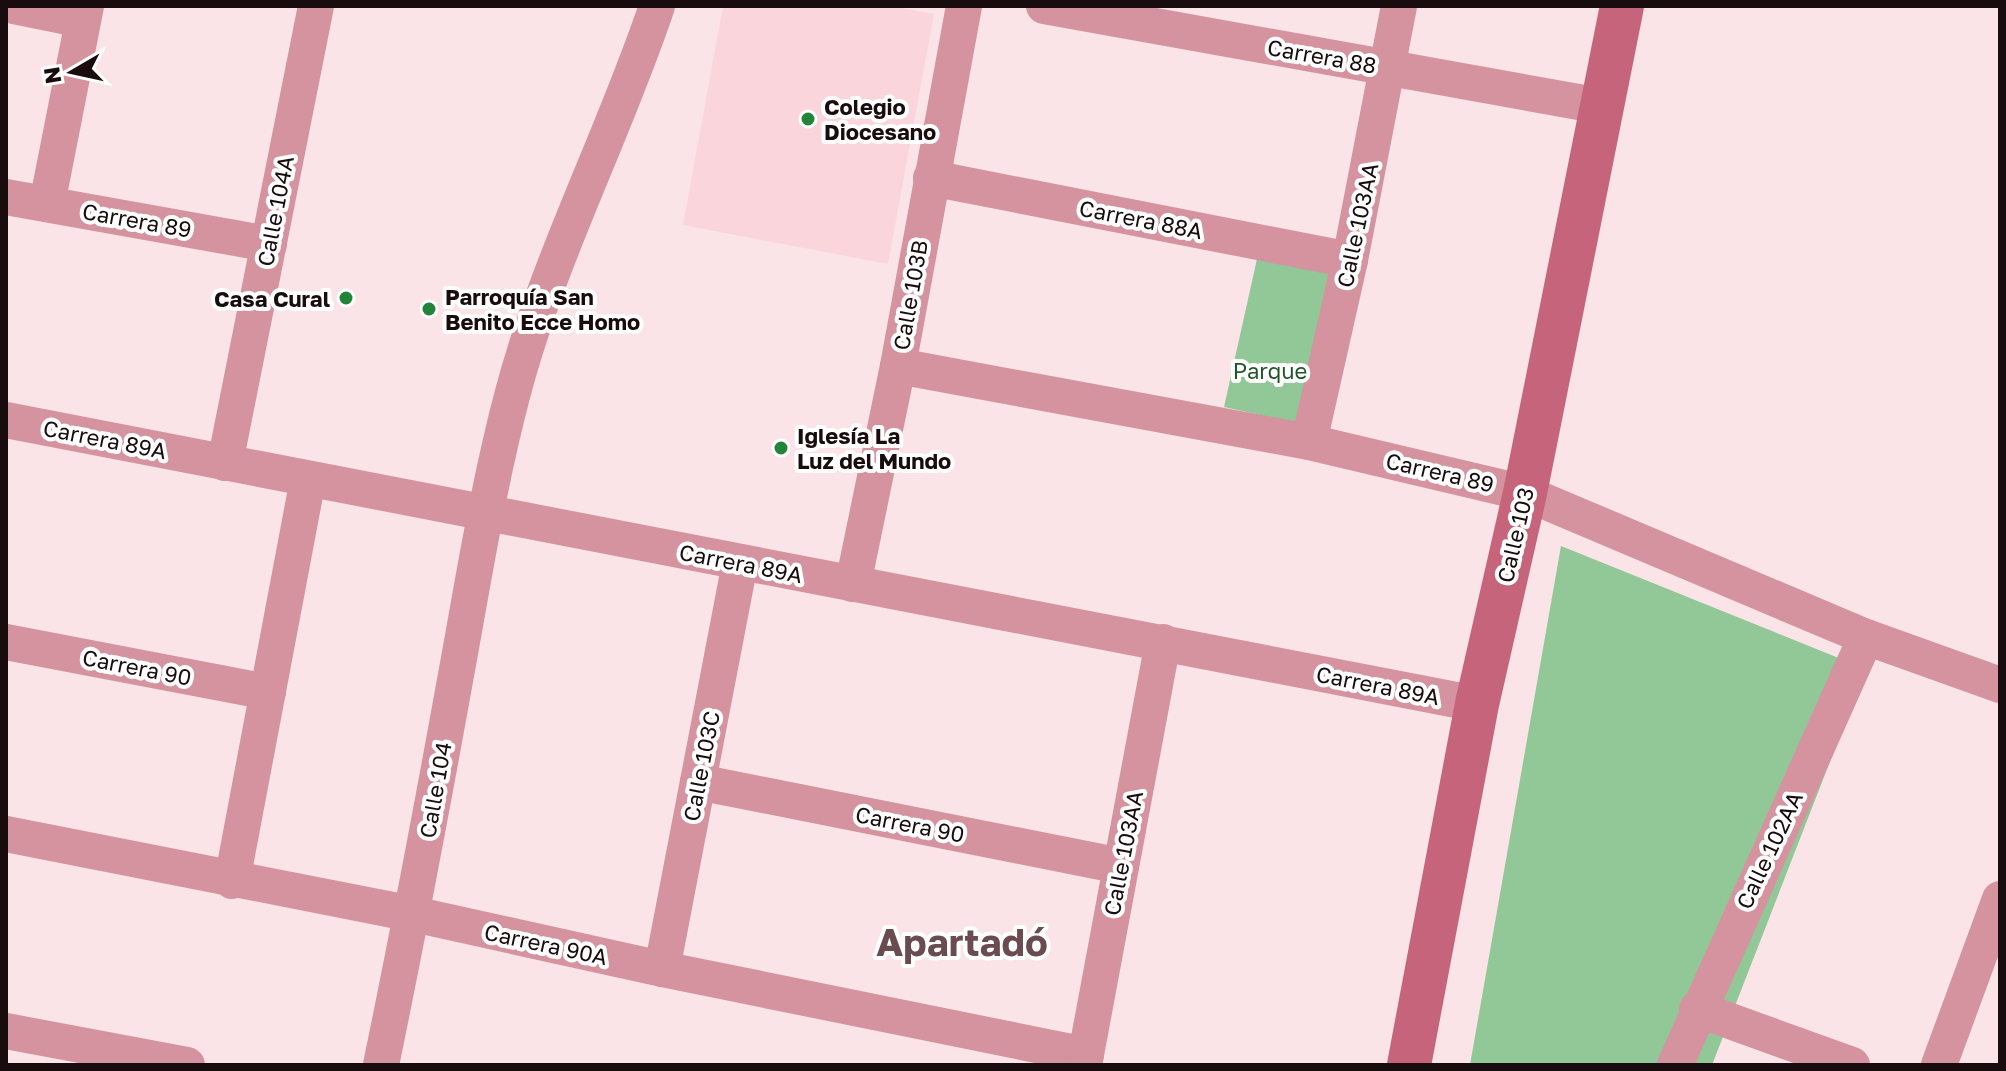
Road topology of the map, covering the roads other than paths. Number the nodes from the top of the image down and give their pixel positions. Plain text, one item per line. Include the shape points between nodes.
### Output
1 (14, 6) edge
2 (316, 6) edge
3 (657, 6) edge
4 (964, 6) edge
5 (1044, 6) edge
6 (1399, 6) edge
7 (1622, 6) edge
8 (85, 13) edge
9 (1389, 67) junction
10 (1601, 106) junction
11 (931, 178) junction
12 (6, 197) edge
13 (47, 204) junction
14 (269, 244) junction
15 (1350, 260) junction
16 (898, 366) junction
17 (6, 420) edge
18 (1309, 442) junction
19 (225, 463) junction
20 (308, 479) junction
21 (1525, 493) junction
22 (485, 514) junction
23 (740, 563) junction
24 (853, 584) junction
25 (1866, 637) junction
26 (6, 642) edge
27 (1163, 642) junction
28 (2000, 685) edge
29 (268, 692) junction
30 (1477, 704) junction
31 (698, 782) junction
32 (6, 834) edge
33 (1121, 866) junction
34 (232, 881) junction
35 (1998, 912) edge
36 (413, 914) junction
37 (662, 969) junction
38 (1697, 1009) junction
39 (6, 1031) edge
40 (1085, 1060) edge
41 (187, 1065) edge
42 (381, 1065) edge
43 (1409, 1065) edge
44 (1675, 1065) edge
45 (1852, 1065) edge
46 (1939, 1065) edge

1 - 8 street
2 - 14 street, Calle 104A
3 - 22 street, Calle 104 via 616,122 536,314
4 - 11 street, Calle 103B
5 - 9 street, Carrera 88
6 - 9 street, Calle 103AA
7 - 10 street, Calle 103
8 - 13 street
9 - 10 street, Carrera 88
9 - 15 street, Calle 103AA
10 - 21 street, Calle 103
11 - 15 street, Carrera 88A
11 - 16 street, Calle 103B
12 - 13 street, Carrera 89
13 - 14 street, Carrera 89
14 - 19 street, Calle 104A
15 - 18 street, Calle 103AA
16 - 18 street, Carrera 89
16 - 24 street, Calle 103B
17 - 19 street, Carrera 89A
18 - 21 street, Carrera 89
19 - 20 street, Carrera 89A
20 - 22 street, Carrera 89A
20 - 29 street
21 - 25 street, Carrera 89
21 - 30 street, Calle 103
22 - 23 street, Carrera 89A
22 - 36 street, Calle 104
23 - 24 street, Carrera 89A
23 - 31 street, Calle 103C
24 - 27 street, Carrera 89A
25 - 28 street, Carrera 89
25 - 38 street, Calle 102AA
26 - 29 street, Carrera 90
27 - 30 street, Carrera 89A
27 - 33 street, Calle 103AA
29 - 34 street
30 - 43 street, Calle 103
31 - 33 street, Carrera 90
31 - 37 street, Calle 103C
32 - 34 street, Carrera 90A
33 - 40 street, Calle 103AA
34 - 36 street, Carrera 90A
35 - 46 street
36 - 37 street, Carrera 90A
36 - 42 street, Calle 104
37 - 40 street, Carrera 90A
38 - 44 street, Calle 102AA
38 - 45 street
39 - 41 street

